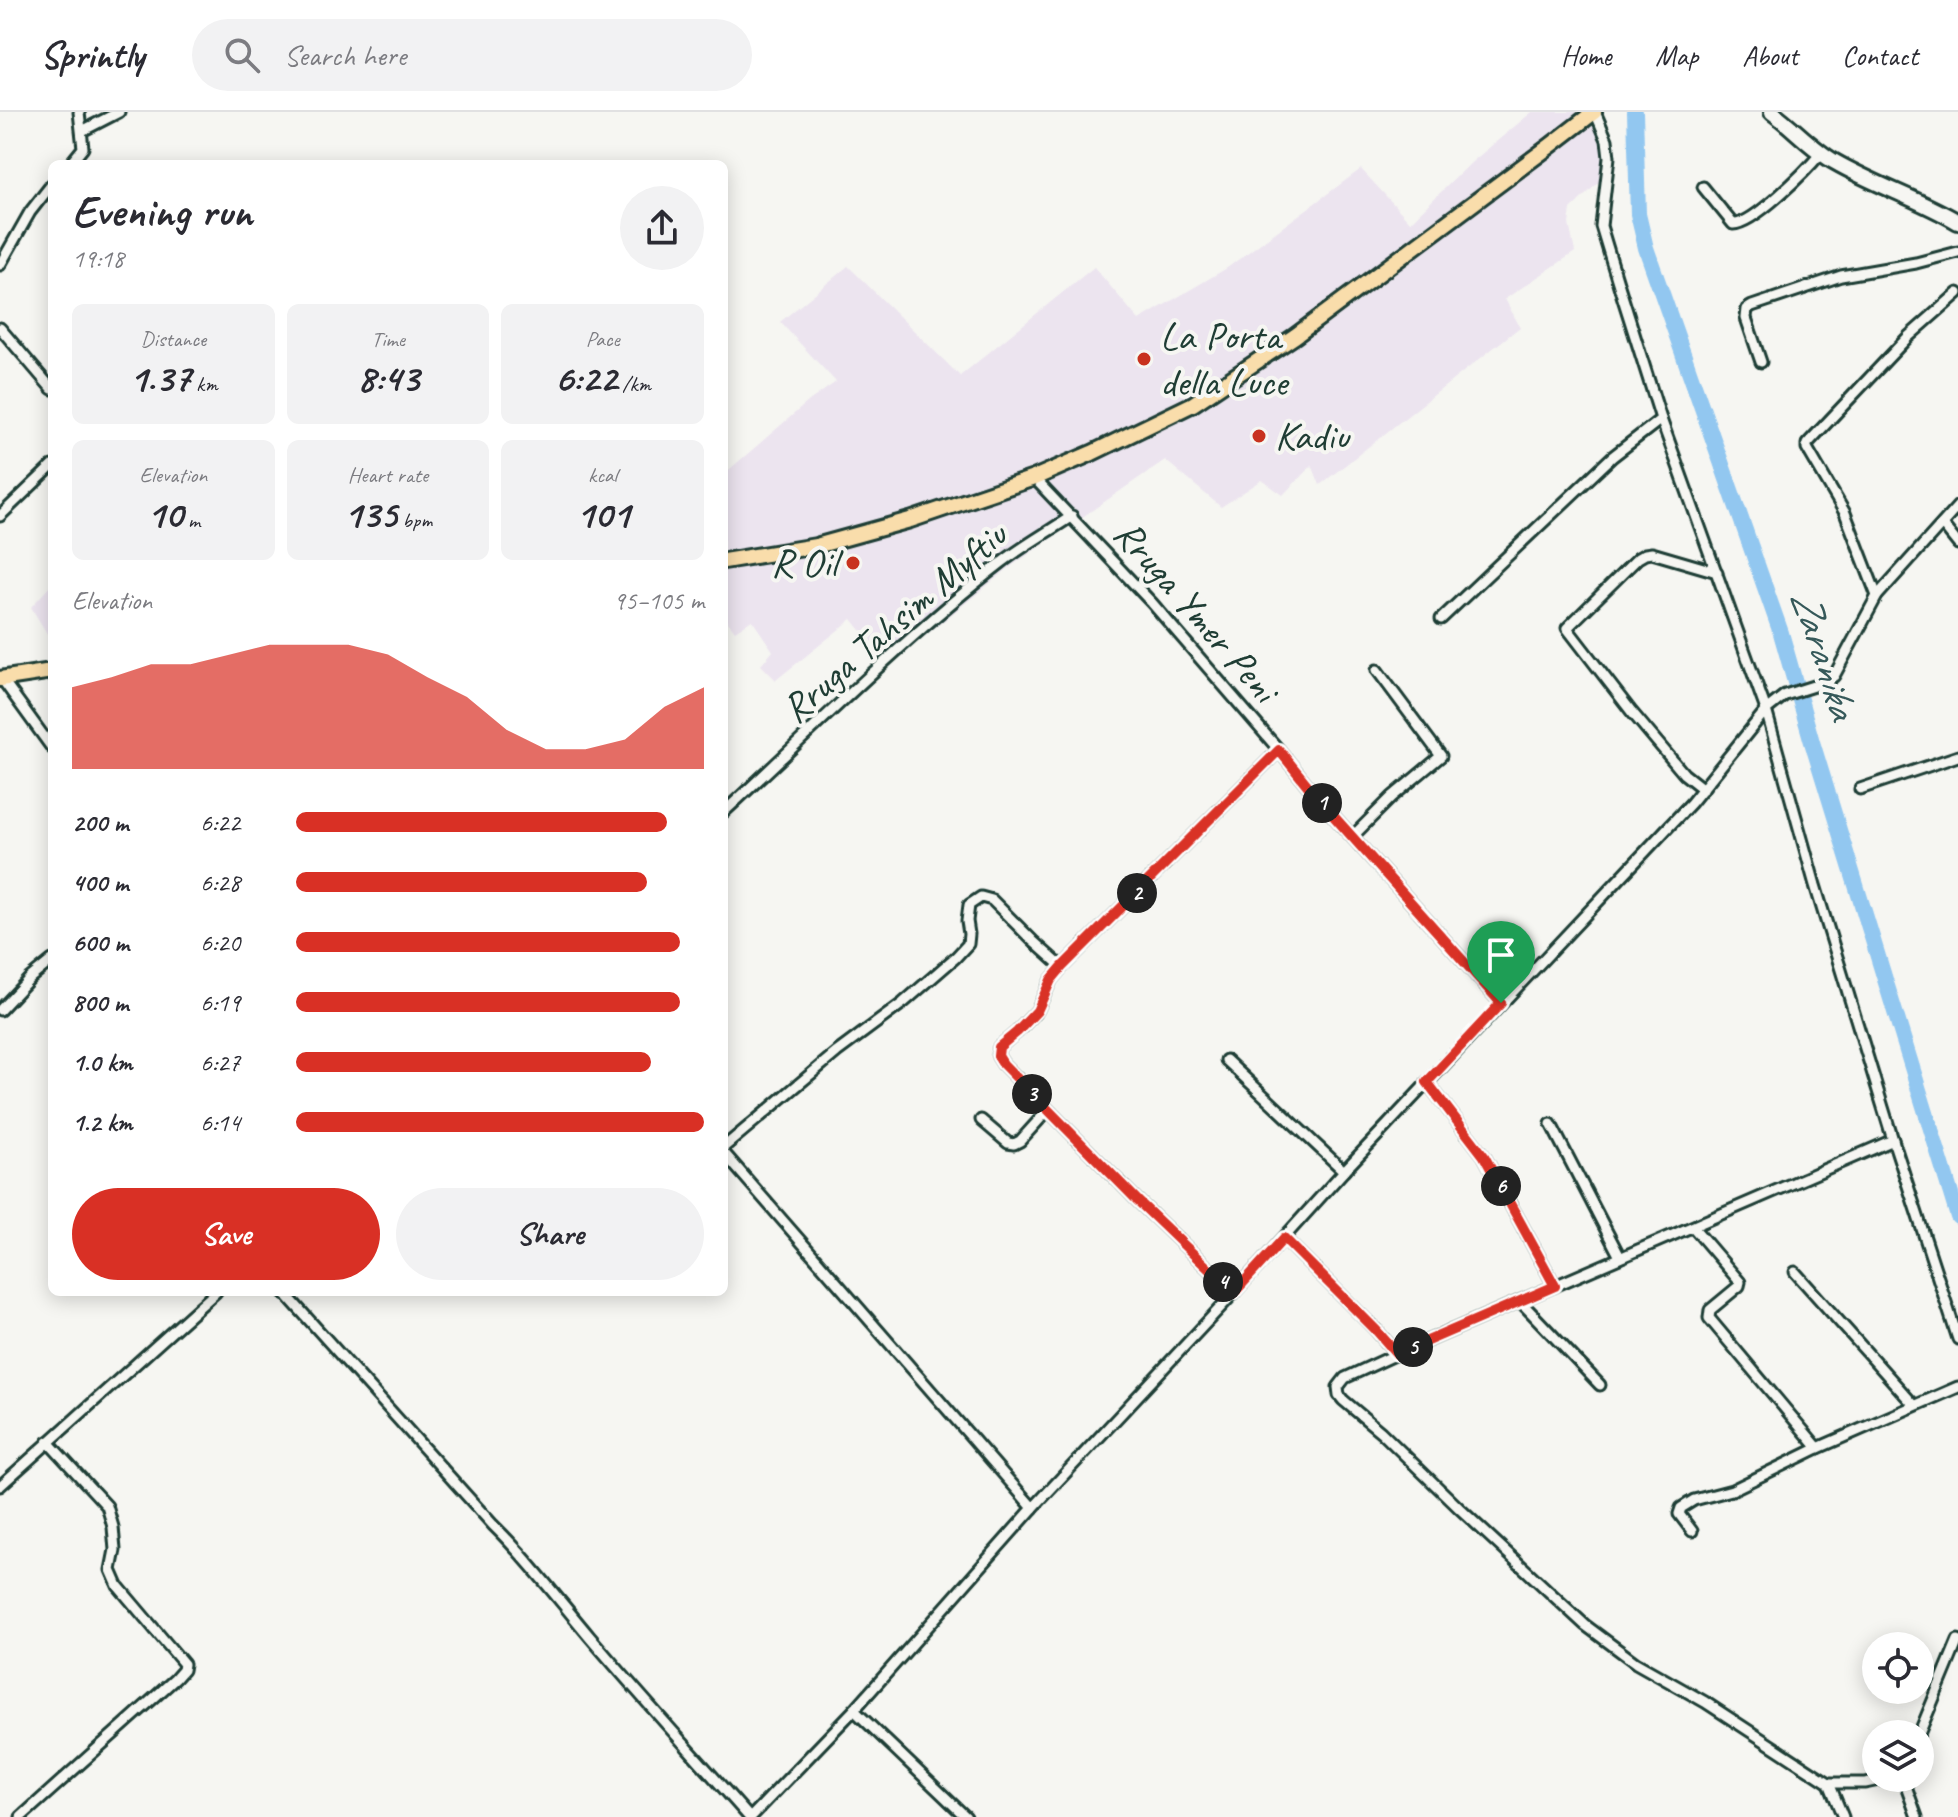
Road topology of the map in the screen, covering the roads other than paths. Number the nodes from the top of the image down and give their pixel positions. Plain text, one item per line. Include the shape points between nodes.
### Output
1 (79, 112) edge
2 (119, 112) edge
3 (1594, 112) edge
4 (1777, 113) edge
5 (82, 131) junction
6 (1821, 153) junction
7 (73, 160) edge
8 (1703, 187) dead end
9 (48, 189) edge
10 (1958, 222) edge
11 (1958, 252) edge
12 (0, 265) edge
13 (1958, 293) edge
14 (0, 328) edge
15 (1761, 362) dead end
16 (48, 384) edge
17 (1661, 419) junction
18 (48, 470) edge
19 (1034, 478) junction
20 (1958, 506) edge
21 (0, 516) edge
22 (1072, 516) junction
23 (1942, 524) junction
24 (1958, 544) edge
25 (728, 560) edge
26 (1717, 572) junction
27 (1877, 596) junction
28 (1441, 619) dead end
29 (1377, 670) dead end
30 (48, 672) edge
31 (1, 679) edge
32 (1766, 710) junction
33 (48, 743) edge
34 (1279, 750) junction
35 (1958, 756) edge
36 (1703, 789) junction
37 (1860, 789) dead end
38 (728, 808) edge
39 (1353, 836) junction
40 (48, 963) edge
41 (1062, 967) junction
42 (1501, 1003) junction
43 (0, 1010) edge
44 (1226, 1060) dead end
45 (1427, 1082) junction
46 (1048, 1110) junction
47 (981, 1120) dead end
48 (1551, 1124) dead end
49 (1893, 1140) junction
50 (728, 1147) edge
51 (728, 1155) edge
52 (1344, 1171) junction
53 (1693, 1227) junction
54 (1284, 1238) junction
55 (1620, 1257) junction
56 (1795, 1272) dead end
57 (1555, 1286) junction
58 (1234, 1293) junction
59 (212, 1296) edge
60 (288, 1296) edge
61 (1520, 1301) junction
62 (1958, 1339) edge
63 (1397, 1354) junction
64 (1600, 1385) dead end
65 (1958, 1387) edge
66 (1914, 1405) junction
67 (48, 1442) junction
68 (1818, 1448) junction
69 (0, 1486) edge
70 (1033, 1508) junction
71 (1692, 1531) dead end
72 (1958, 1640) edge
73 (854, 1710) junction
74 (1925, 1720) edge
75 (1829, 1783) junction
76 (1862, 1783) edge
77 (1908, 1792) edge
78 (21, 1817) edge
79 (750, 1817) edge
80 (966, 1817) edge
81 (1843, 1817) edge
82 (1917, 1817) edge

1 - 5 street
2 - 5 street
3 - 17 street via 1609,157 1601,226
3 - 19 main road via 1295,336 1193,404
4 - 6 street
5 - 7 street via 83,148
6 - 8 street via 1743,224 1733,224
6 - 10 street
9 - 12 street
11 - 15 street via 1841,276 1752,306 1746,318
13 - 27 street via 1908,337 1807,444 1845,513
14 - 16 street
17 - 26 street
17 - 28 street via 1612,457
18 - 21 street
19 - 22 street, Rruga Ymer Peni
19 - 25 main road via 843,539
20 - 23 street
22 - 34 street, Rruga Ymer Peni
22 - 38 street, Rruga Tahsim Myftiu via 954,601
23 - 24 street
23 - 27 street
26 - 32 street
26 - 36 street via 1645,554 1567,628 1684,774
27 - 32 street via 1834,676 1785,695
29 - 39 street via 1441,756
30 - 31 main road
31 - 33 street
32 - 36 street
32 - 49 street
34 - 39 street, Rruga Ymer Peni
34 - 41 street
35 - 37 street
36 - 42 street
39 - 42 street, Rruga Ymer Peni
40 - 43 street
41 - 46 street via 1037,1011 999,1047 998,1056
41 - 50 street via 992,900 981,897 969,905 968,944 956,957
42 - 45 street
44 - 52 street
45 - 52 street
45 - 57 street via 1484,1156
46 - 47 street via 1014,1144
46 - 58 street
48 - 55 street
49 - 53 street
49 - 62 street
51 - 70 street
52 - 54 street
53 - 55 street
53 - 68 street via 1740,1282 1710,1310 1709,1318
54 - 58 street
54 - 63 street
55 - 57 street
56 - 66 street
57 - 61 street
58 - 70 street
59 - 67 street
60 - 79 street
61 - 63 street
61 - 64 street
63 - 75 street via 1345,1378 1339,1395 1585,1625 1636,1663
65 - 66 street
66 - 68 street
67 - 69 street
67 - 78 street via 107,1506 115,1550 111,1570 118,1586 184,1664 175,1679
68 - 71 street via 1681,1508 1679,1514
70 - 73 street
72 - 74 street
73 - 79 street
73 - 80 street
75 - 76 street
75 - 81 street
77 - 82 street

